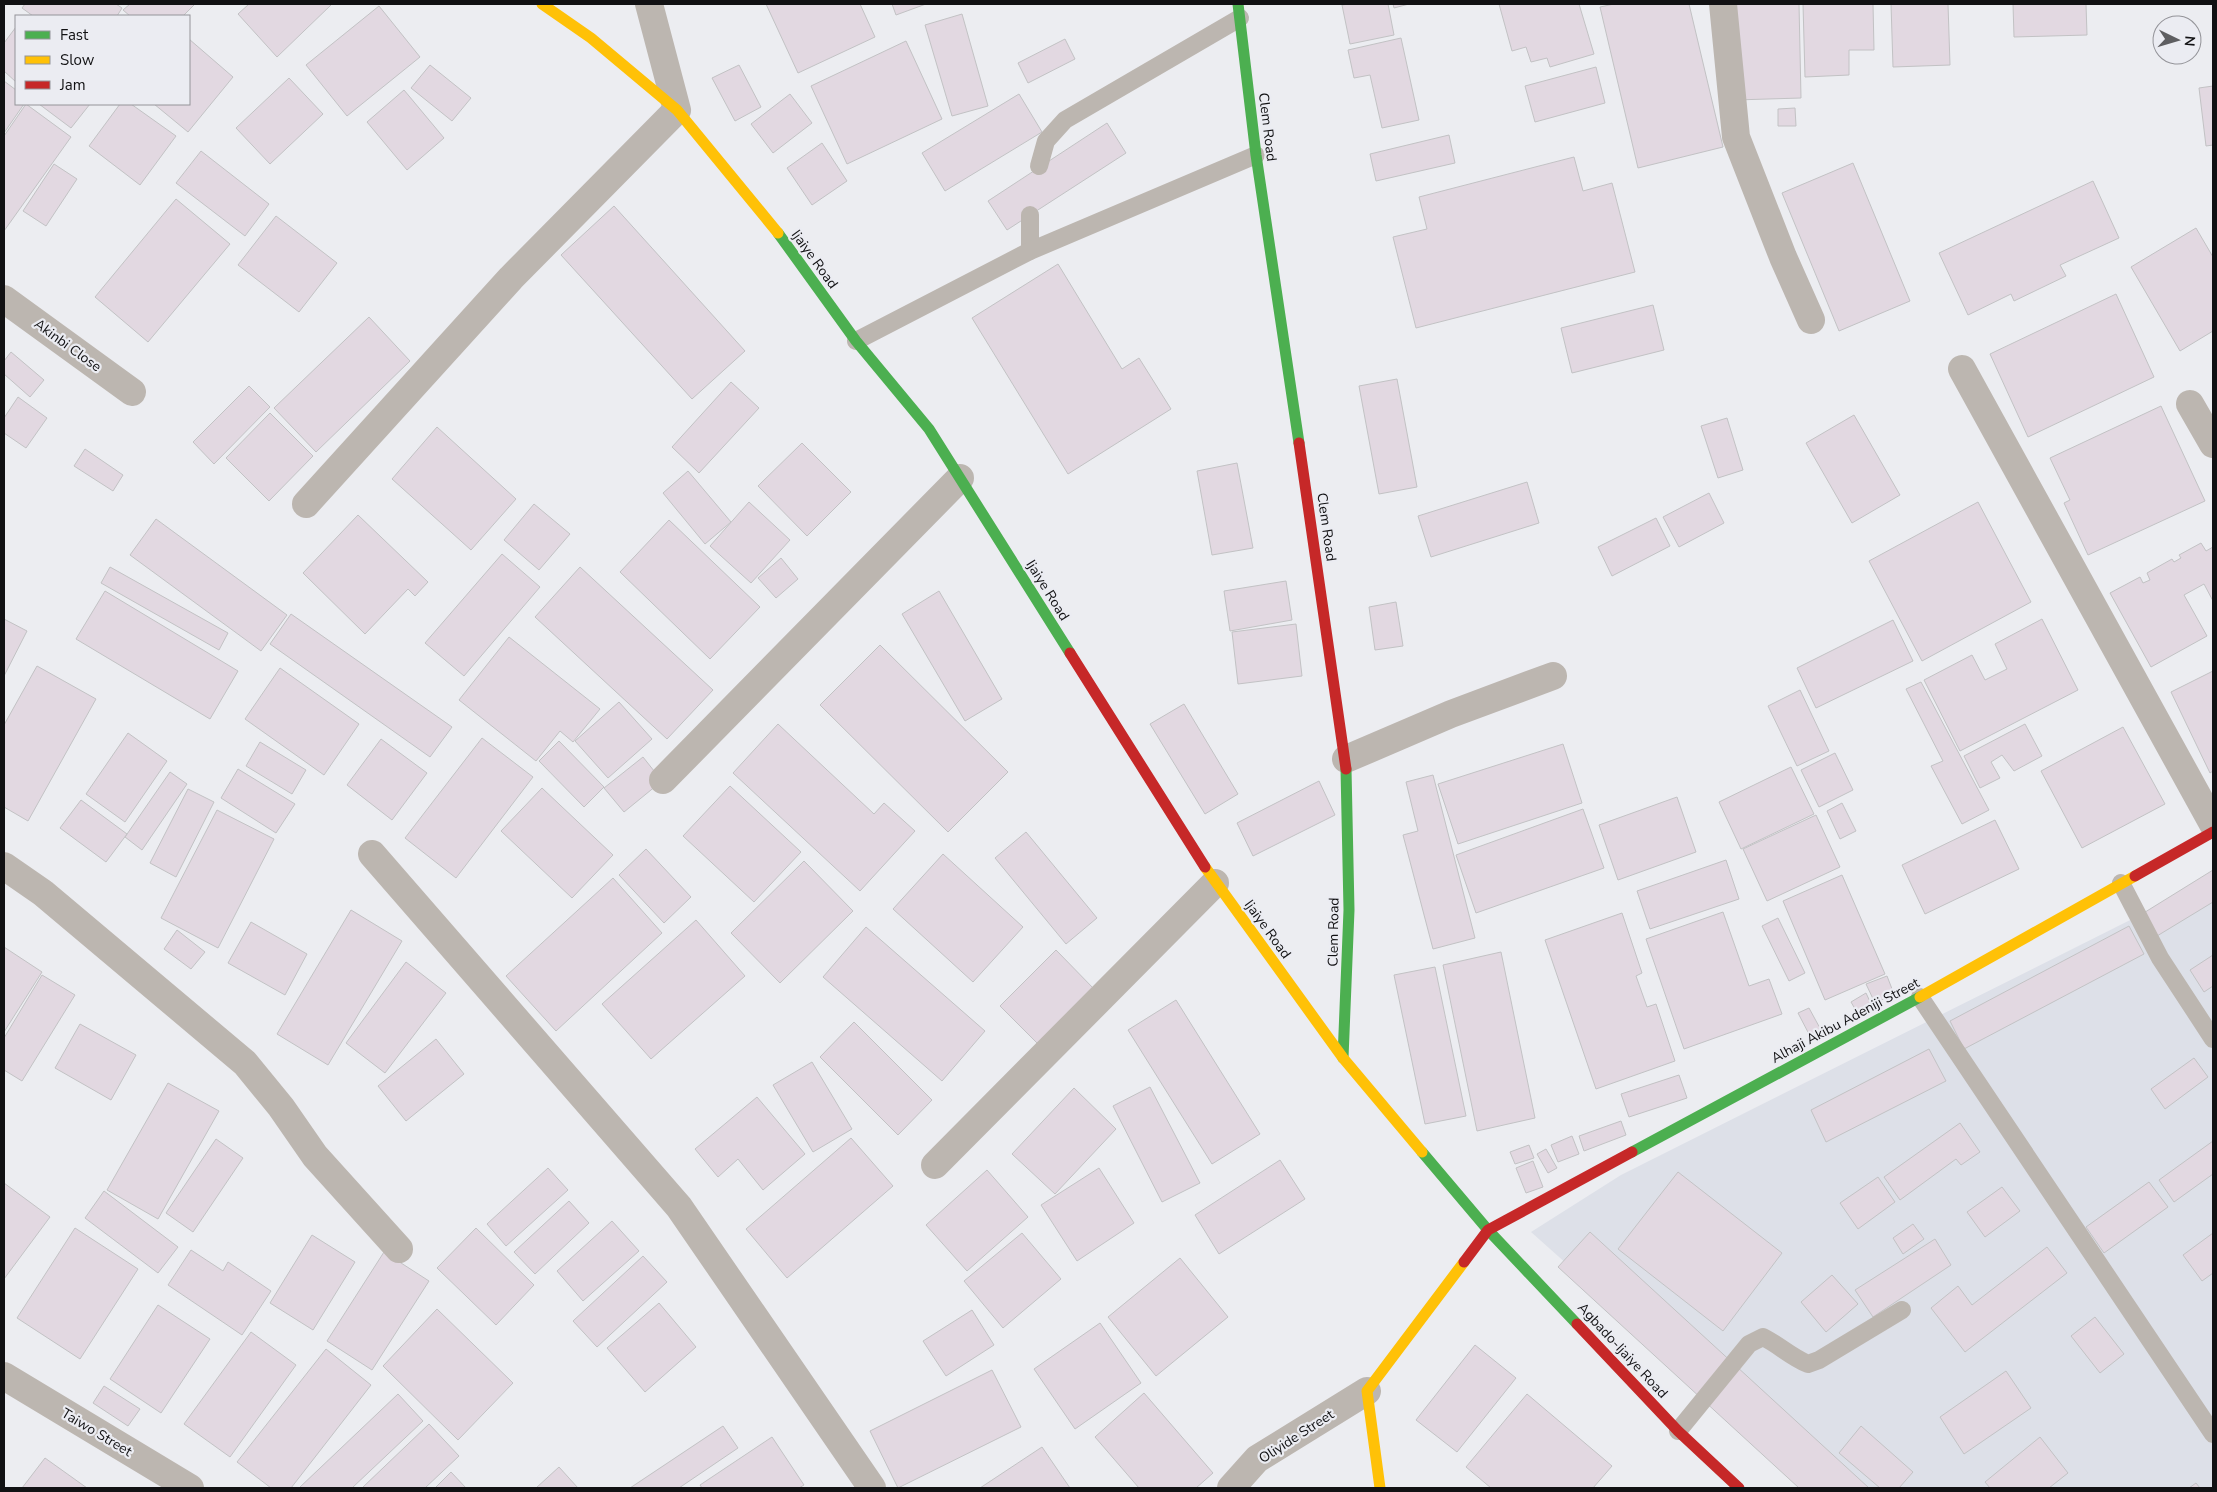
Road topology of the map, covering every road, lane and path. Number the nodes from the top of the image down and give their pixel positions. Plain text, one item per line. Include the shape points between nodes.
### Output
1 (542, 4) edge
2 (649, 4) edge
3 (1723, 4) edge
4 (1239, 11) edge
5 (677, 110) junction
6 (1256, 155) junction
7 (1038, 166) dead end
8 (1030, 215) dead end
9 (1030, 251) junction
10 (4, 299) edge
11 (1811, 320) dead end
12 (856, 342) junction
13 (1962, 369) dead end
14 (132, 392) dead end
15 (2190, 404) dead end
16 (2213, 444) edge
17 (960, 478) junction
18 (306, 504) dead end
19 (1553, 676) dead end
20 (1346, 759) junction
21 (663, 780) dead end
22 (2213, 824) edge
23 (2213, 832) edge
24 (372, 854) dead end
25 (4, 866) edge
26 (1215, 883) junction
27 (2121, 883) junction
28 (1920, 997) junction
29 (2213, 1039) edge
30 (1344, 1058) junction
31 (935, 1166) dead end
32 (1488, 1230) junction
33 (399, 1248) dead end
34 (1902, 1310) dead end
35 (4, 1376) edge
36 (1367, 1391) junction
37 (1678, 1431) junction
38 (2213, 1434) edge
39 (190, 1488) edge
40 (872, 1488) edge
41 (1231, 1488) edge
42 (1380, 1488) edge
43 (1739, 1488) edge

1 - 5 street, Ijaiye Road via 592,38
2 - 5 street
3 - 11 street via 1736,137
4 - 6 street, Clem Road
4 - 7 lane via 1065,120 1046,141
5 - 12 street, Ijaiye Road via 788,246
5 - 18 street via 511,278
6 - 9 lane
6 - 20 street, Clem Road
8 - 9 lane
9 - 12 lane
10 - 14 street, Akinbi Close
12 - 17 street, Ijaiye Road via 929,429
13 - 22 street
15 - 16 street
17 - 21 street
17 - 26 street, Ijaiye Road
19 - 20 street via 1451,714
20 - 30 street, Clem Road via 1349,910
23 - 27 street, Alhaji Akibu Adeniji Street
24 - 40 street via 679,1208
25 - 33 street via 43,893 244,1064 281,1107 315,1156
26 - 30 street, Ijaiye Road
26 - 31 street
27 - 28 street, Alhaji Akibu Adeniji Street
27 - 29 lane via 2160,958
28 - 32 street, Alhaji Akibu Adeniji Street
28 - 38 lane
30 - 32 street, Ijaiye Road
32 - 36 street
32 - 37 street, Agbado-Ijaiye Road
34 - 37 lane via 1808,1364 1762,1337 1749,1344
35 - 39 street, Taiwo Street
36 - 41 street, Oliyide Street via 1257,1459
36 - 42 street
37 - 43 street, Agbado-Ijaiye Road

